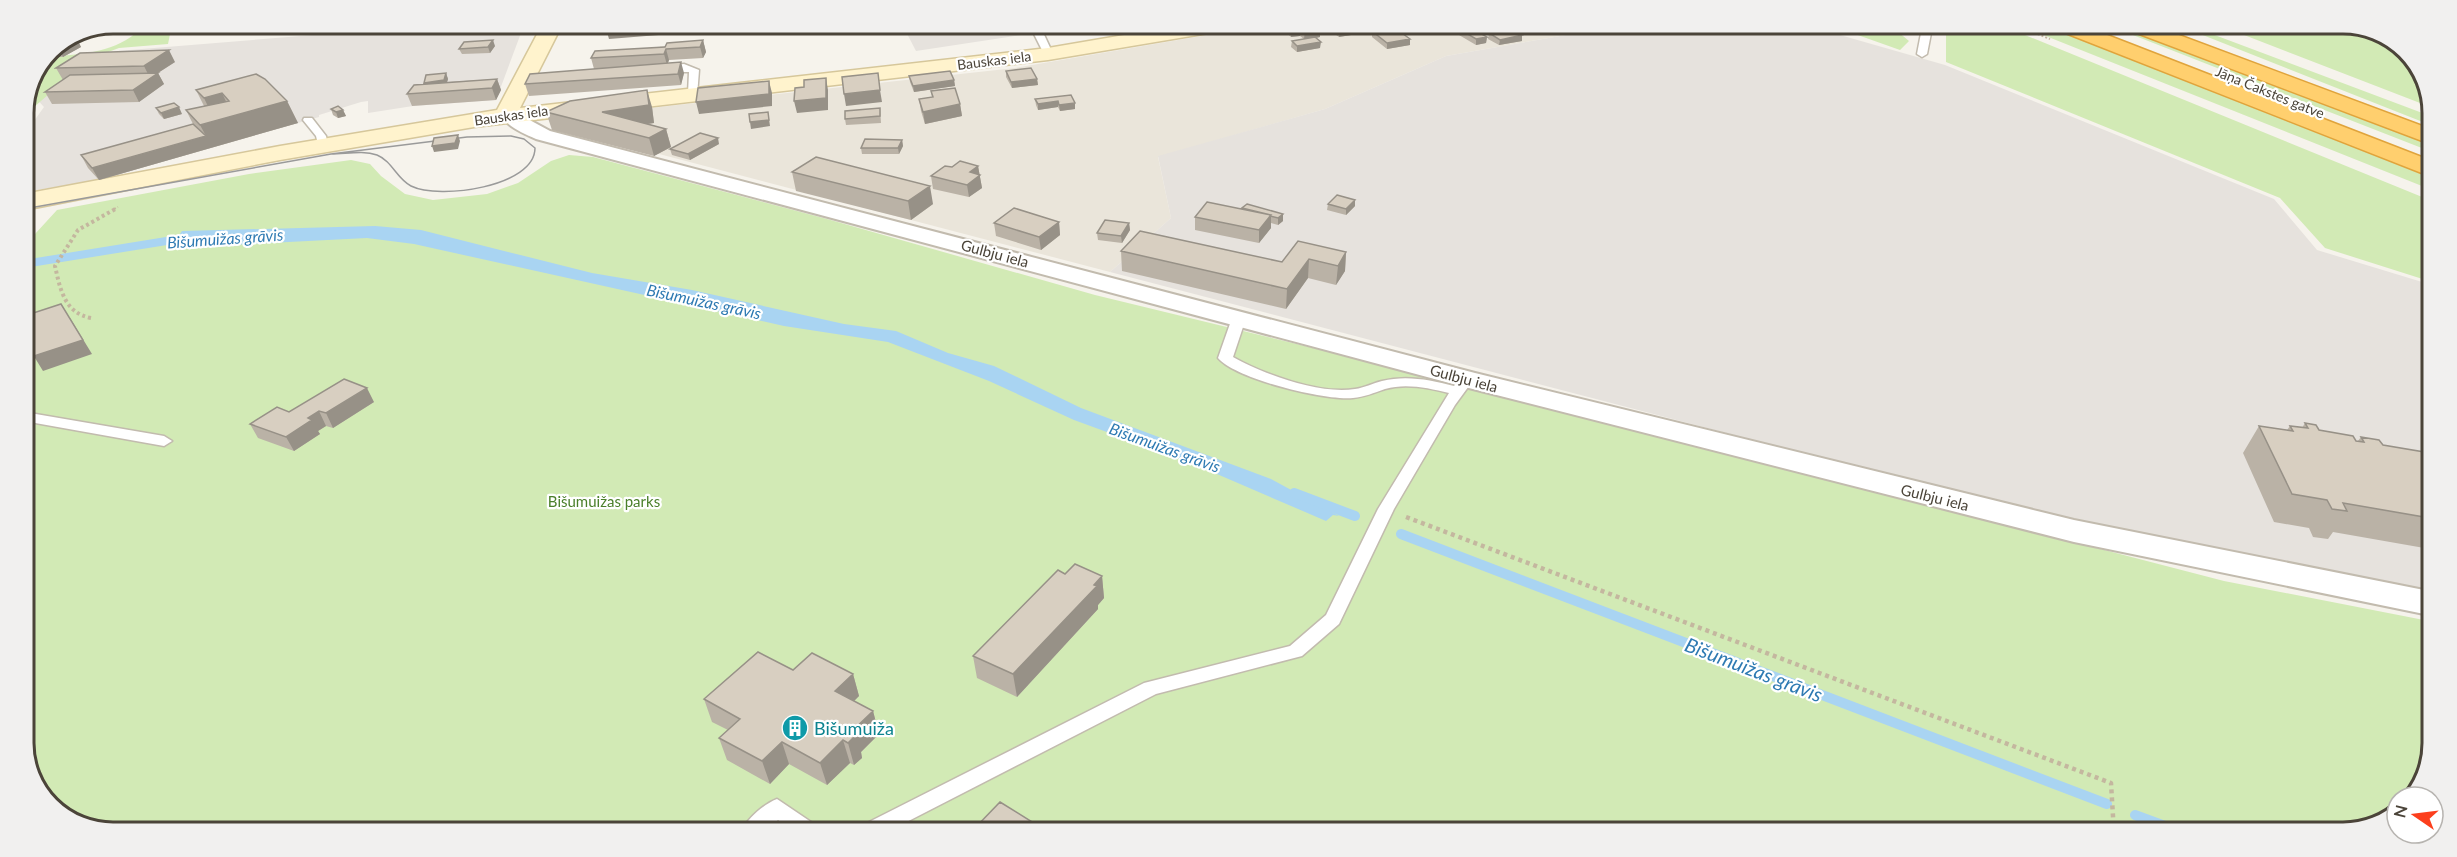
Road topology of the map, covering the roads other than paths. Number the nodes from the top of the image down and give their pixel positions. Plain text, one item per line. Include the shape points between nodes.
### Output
1 (547, 34) edge
2 (1039, 34) edge
3 (1167, 34) edge
4 (1927, 34) edge
5 (2085, 34) edge
6 (2122, 34) edge
7 (2157, 34) edge
8 (2191, 34) edge
9 (1048, 54) junction
10 (1922, 54) dead end
11 (653, 70) edge
12 (693, 94) junction
13 (511, 116) junction
14 (309, 120) dead end
15 (2422, 124) edge
16 (2422, 134) edge
17 (323, 146) junction
18 (2422, 152) edge
19 (2422, 166) edge
20 (34, 200) edge
21 (1239, 318) junction
22 (1462, 385) junction
23 (34, 418) edge
24 (164, 441) dead end
25 (2422, 601) edge
26 (761, 822) edge
27 (796, 822) edge
28 (888, 822) edge

1 - 13 street via 508,108
2 - 9 lane
3 - 9 street, Bauskas iela
4 - 10 lane
5 - 19 highway
6 - 18 highway, Jāņa Čakstes gatve
7 - 16 highway, Jāņa Čakstes gatve
8 - 15 highway
9 - 12 street, Bauskas iela
11 - 12 lane via 691,68 695,75
12 - 13 street, Bauskas iela
13 - 17 street, Bauskas iela
13 - 21 street, Gulbju iela via 528,130 543,135
14 - 17 lane
17 - 20 street, Bauskas iela
21 - 22 street, Gulbju iela
21 - 22 lane via 1225,358 1242,370 1330,393 1355,394 1418,380
22 - 25 street, Gulbju iela via 2074,531
22 - 28 lane via 1386,509 1333,619 1296,651 1151,688
23 - 24 lane
26 - 27 lane via 777,808

